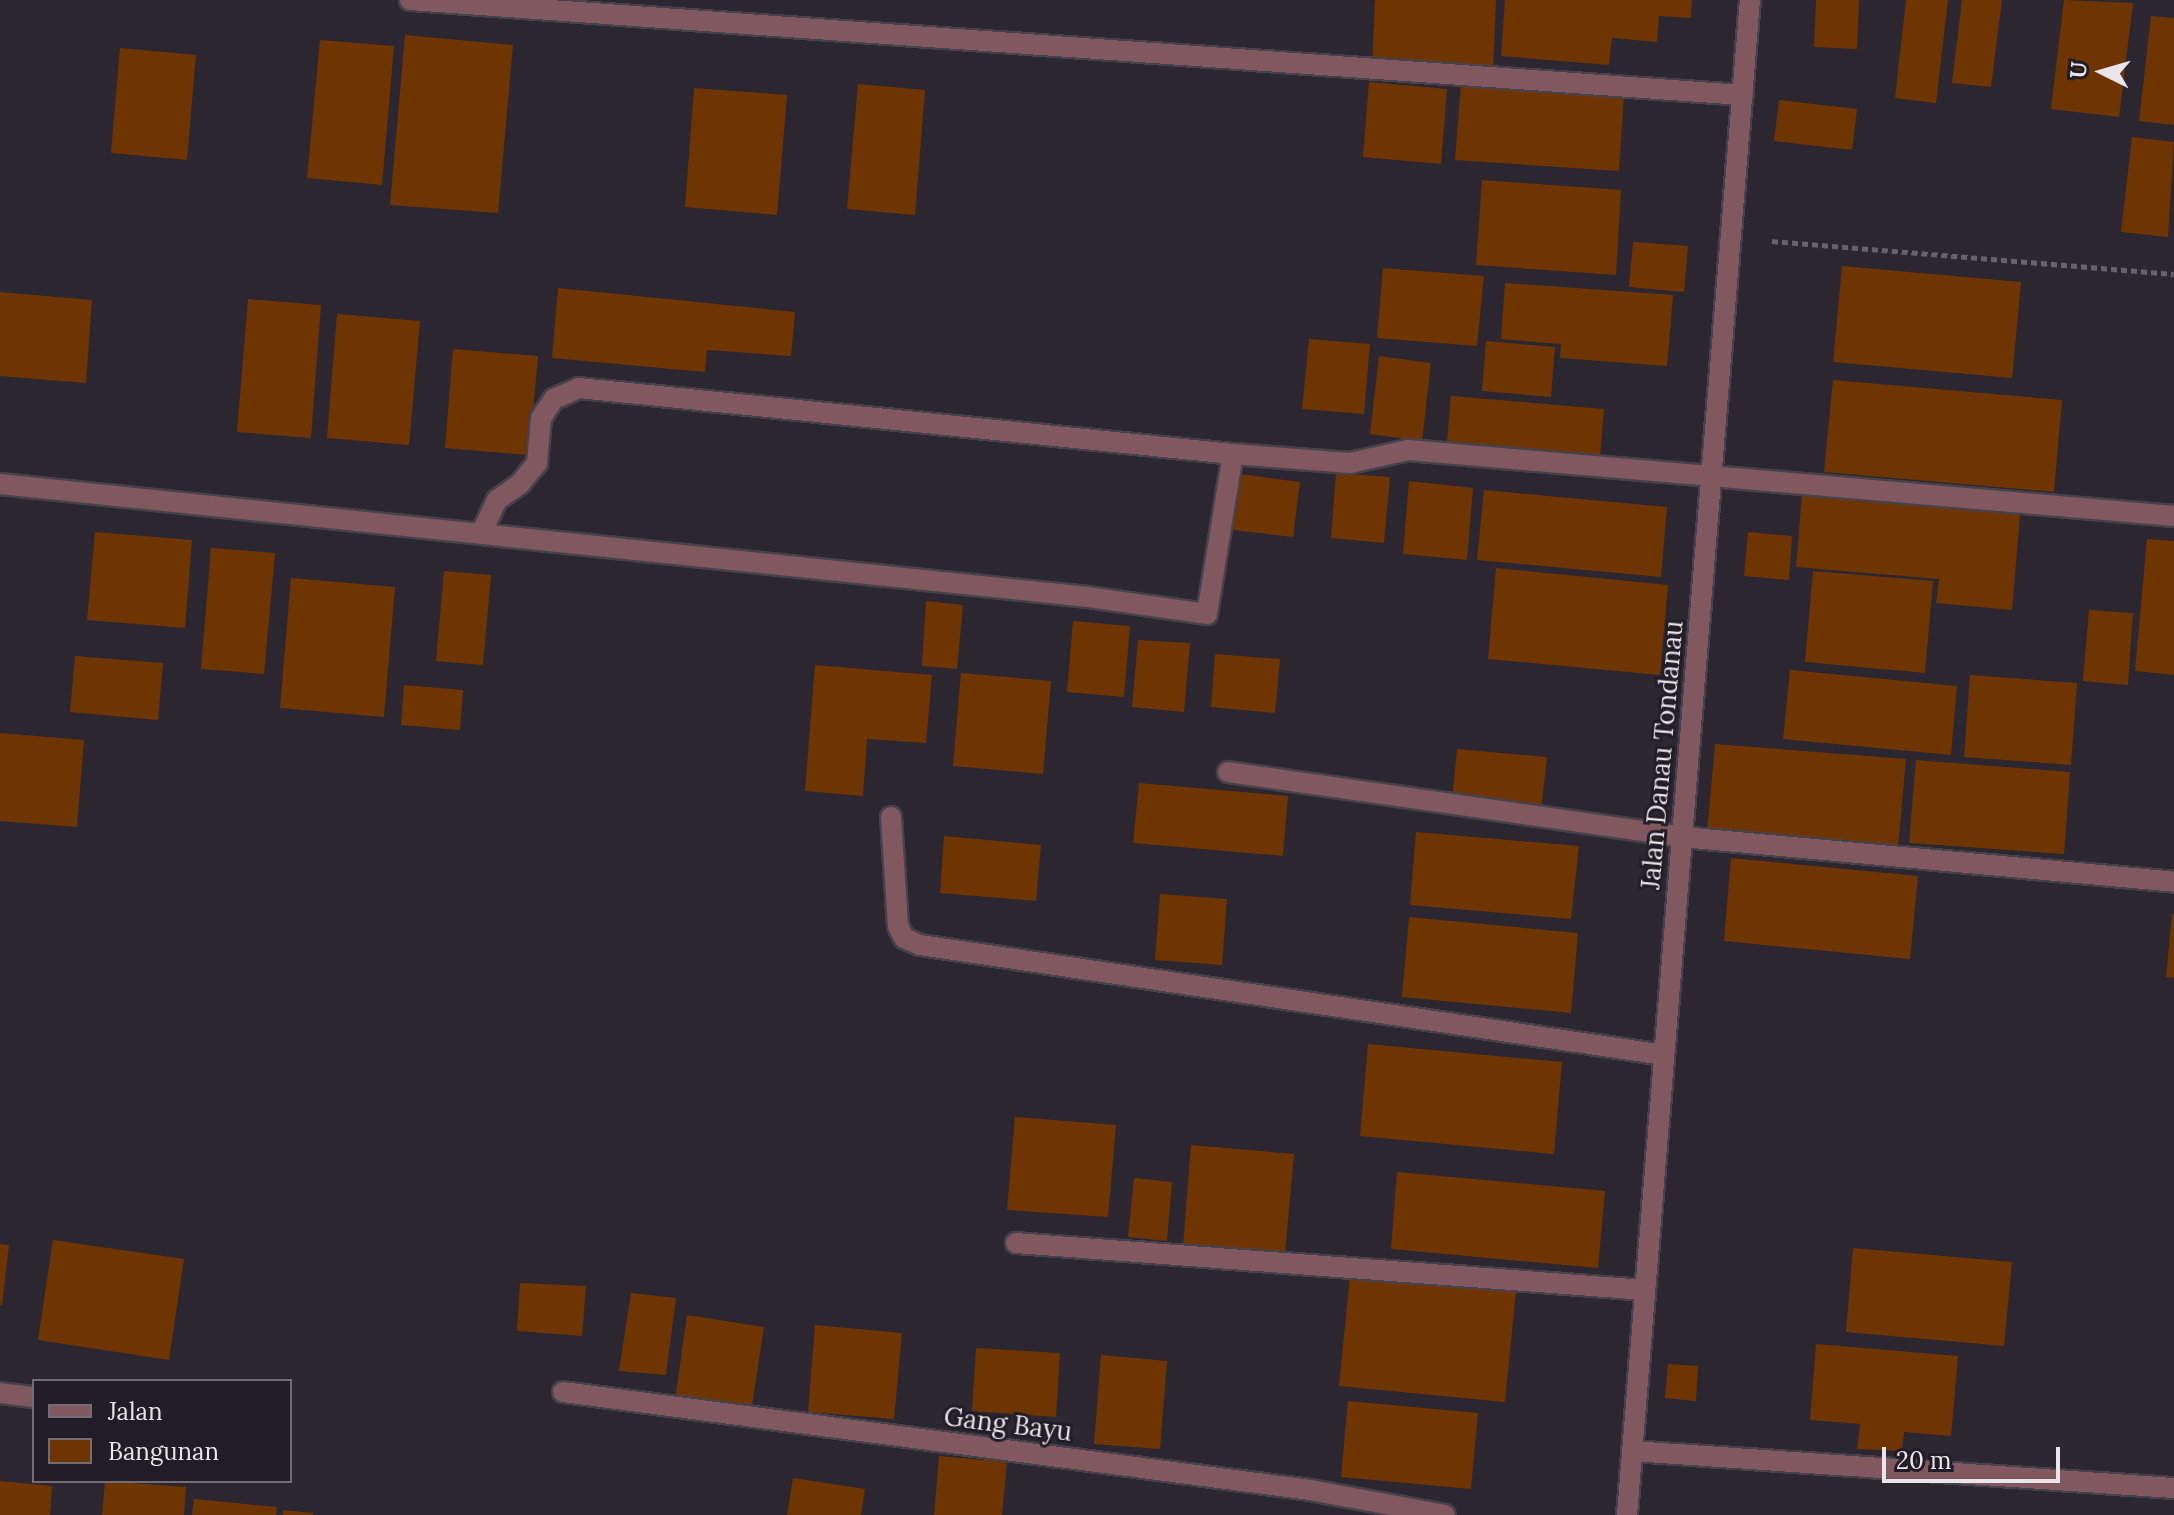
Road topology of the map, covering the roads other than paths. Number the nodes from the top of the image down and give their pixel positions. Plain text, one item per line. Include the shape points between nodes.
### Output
1 (410, 0) edge
2 (1750, 0) edge
3 (1743, 95) junction
4 (1233, 454) junction
5 (1712, 473) junction
6 (0, 484) edge
7 (2174, 516) edge
8 (482, 532) junction
9 (1228, 772) dead end
10 (891, 817) dead end
11 (1682, 837) junction
12 (2174, 882) edge
13 (1664, 1055) junction
14 (1016, 1243) dead end
15 (1645, 1290) junction
16 (563, 1392) dead end
17 (0, 1393) edge
18 (32, 1397) edge
19 (1632, 1451) junction
20 (2174, 1488) edge
21 (1445, 1515) edge
22 (1627, 1515) edge

1 - 3 street
2 - 3 street, Jalan Danau Tondanau
3 - 5 street, Jalan Danau Tondanau
4 - 5 street via 1350,463 1408,450
4 - 8 street via 579,388 554,399 541,418 537,463 497,500
4 - 8 street via 1207,614
5 - 7 street
5 - 11 street, Jalan Danau Tondanau
6 - 8 street
9 - 11 street
10 - 13 street via 898,926 904,938 920,945
11 - 12 street
11 - 13 street, Jalan Danau Tondanau
13 - 15 street, Jalan Danau Tondanau
14 - 15 street
15 - 19 street, Jalan Danau Tondanau
16 - 21 street, Gang Bayu via 1310,1490
17 - 18 street
19 - 20 street
19 - 22 street, Jalan Danau Tondanau

